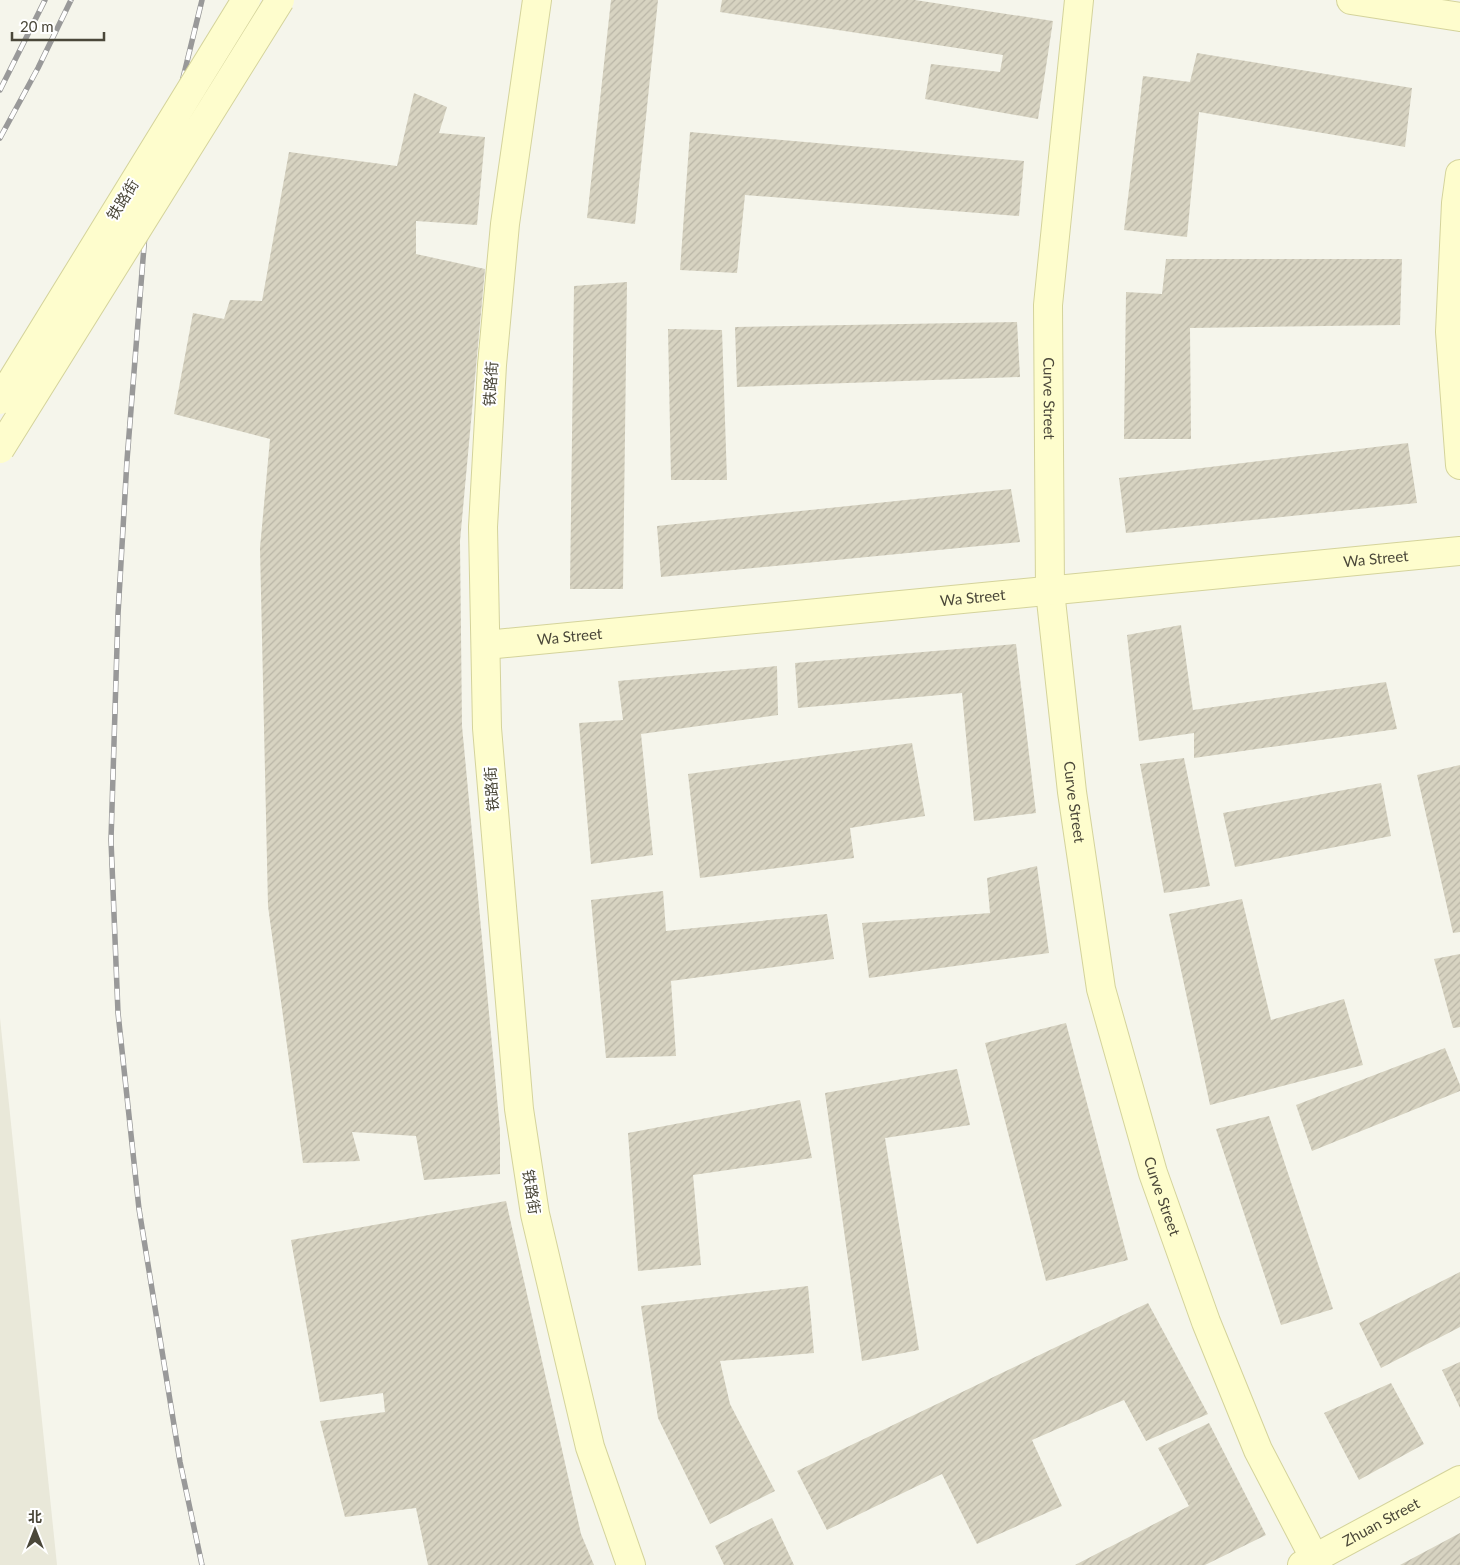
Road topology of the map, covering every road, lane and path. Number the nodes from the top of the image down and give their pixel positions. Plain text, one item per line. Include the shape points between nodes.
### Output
1 (246, 0) edge
2 (280, 0) edge
3 (538, 0) edge
4 (1079, 0) edge
5 (1351, 0) edge
6 (1460, 17) edge
7 (1460, 174) edge
8 (0, 400) edge
9 (0, 449) edge
10 (1460, 465) edge
11 (1460, 551) edge
12 (1050, 591) junction
13 (486, 645) junction
14 (1460, 1480) edge
15 (1311, 1563) edge
16 (631, 1565) edge

1 - 8 street, 铁路街, bridge
2 - 9 street, bridge
3 - 13 street, 铁路街 via 504,224 492,365 483,527
4 - 12 street, Curve Street via 1048,306
5 - 6 street
7 - 10 street via 1450,332
11 - 12 street, Wa Street
12 - 13 street, Wa Street
12 - 15 street, Curve Street via 1072,792 1101,989 1153,1173 1206,1322 1258,1450
13 - 16 street, 铁路街 via 487,728 518,1109 535,1214 590,1447
14 - 15 street, Zhuan Street

